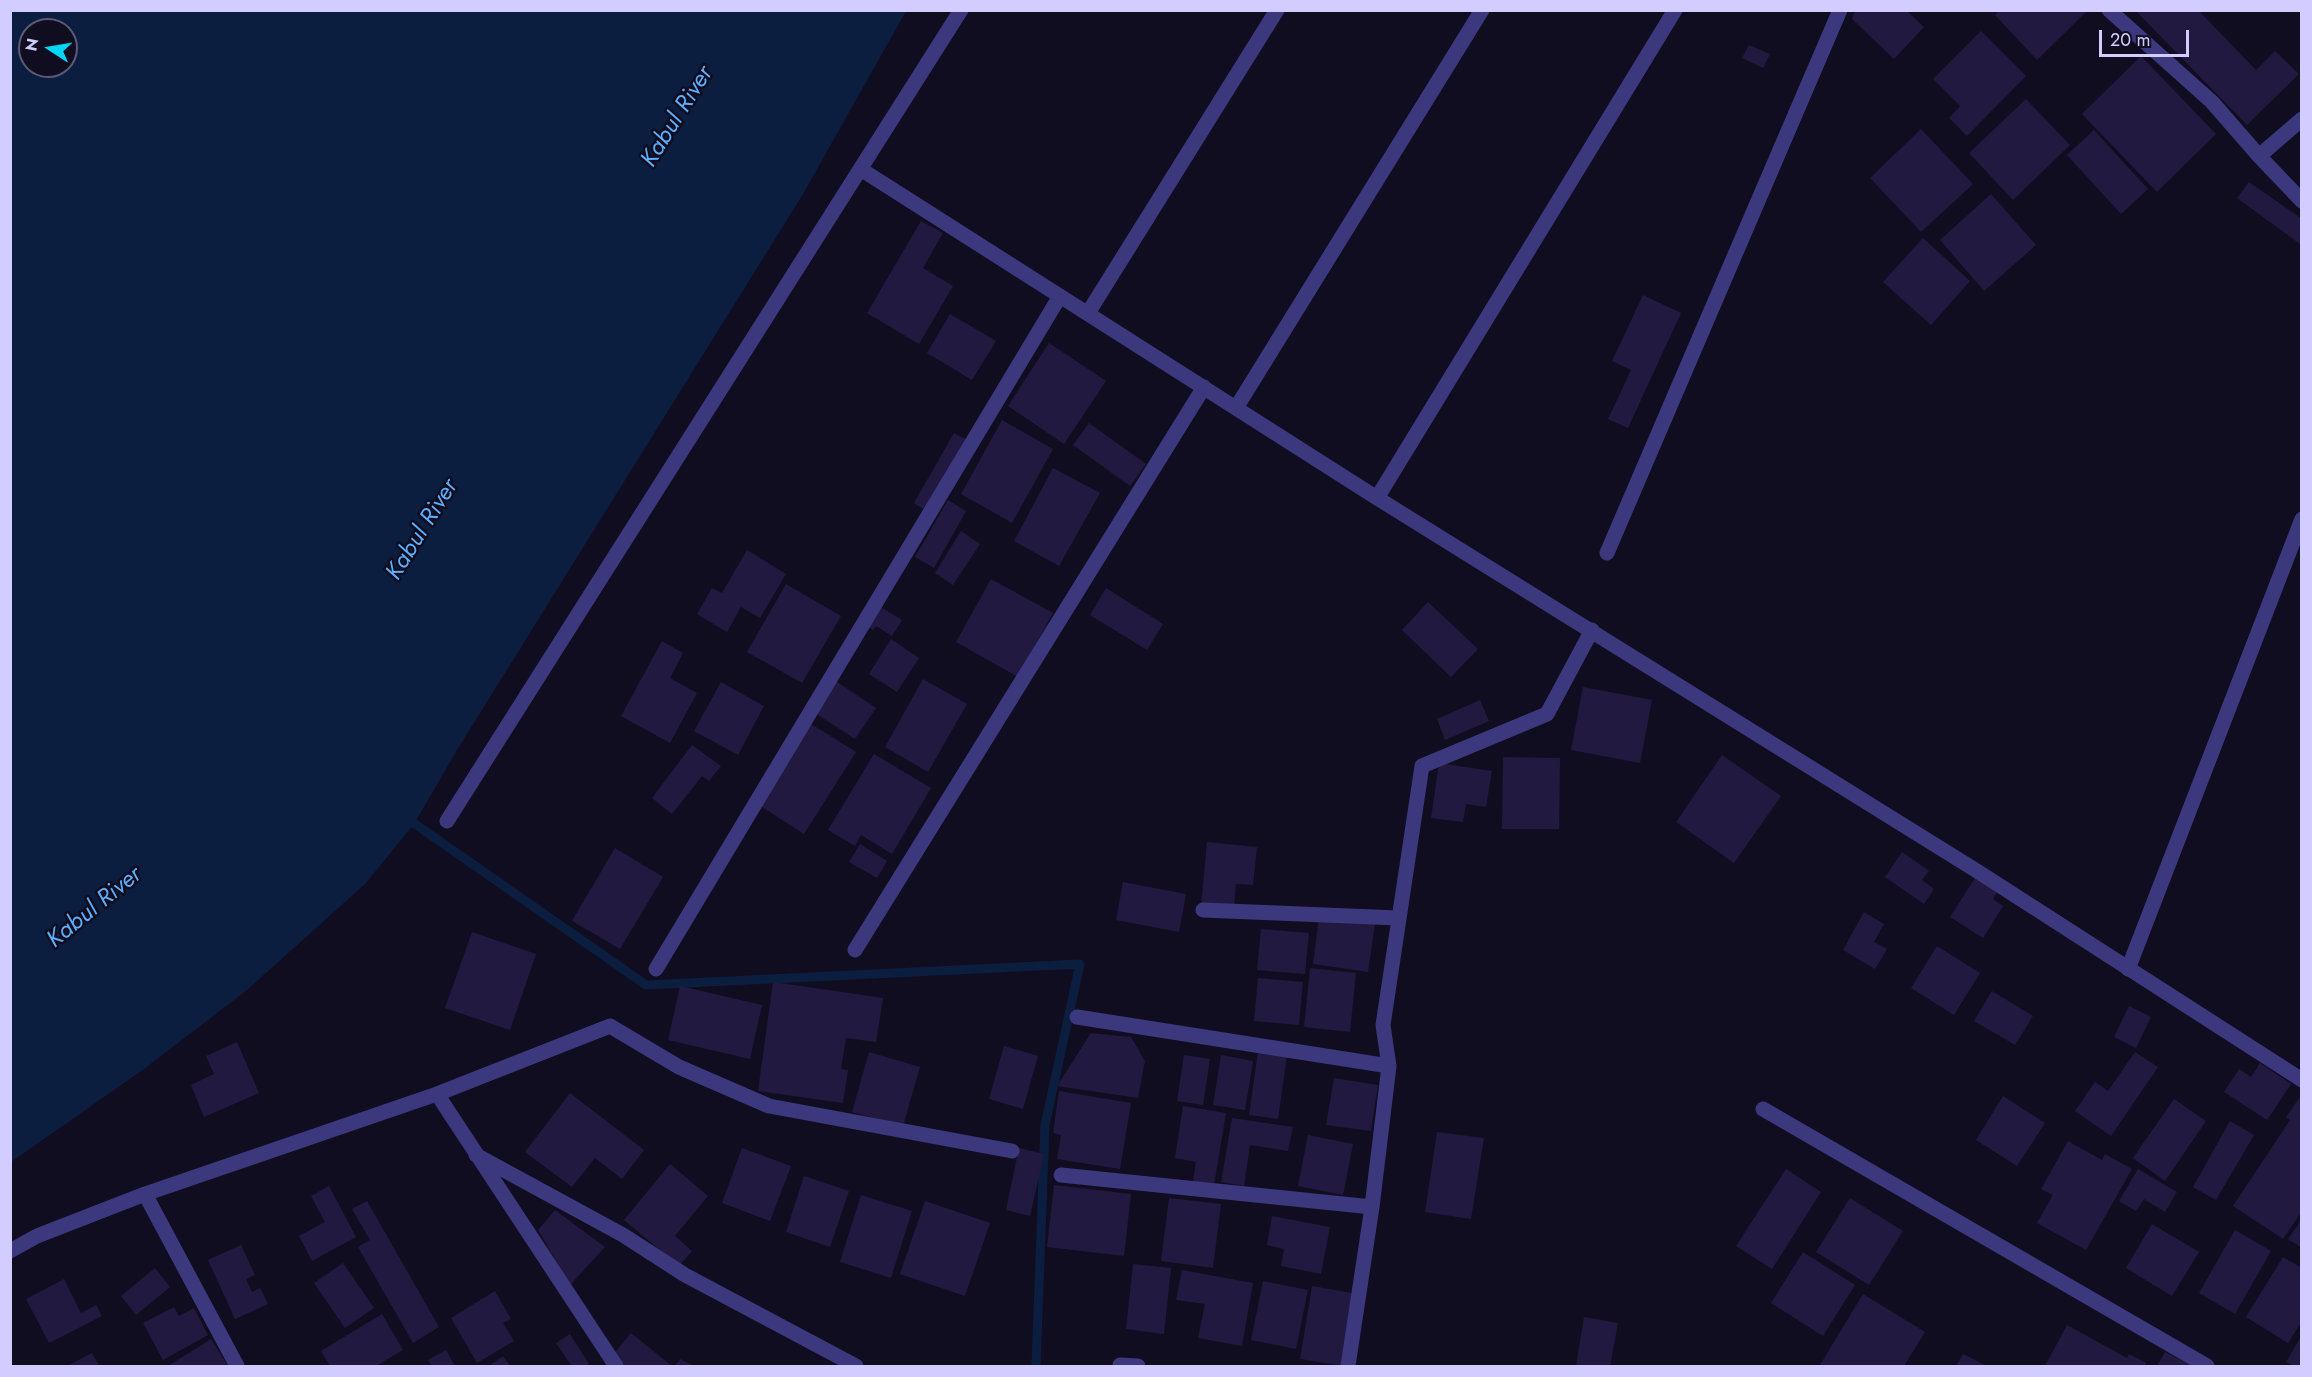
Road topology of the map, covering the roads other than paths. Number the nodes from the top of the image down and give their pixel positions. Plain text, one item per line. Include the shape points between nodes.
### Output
1 (961, 10) edge
2 (1277, 10) edge
3 (1482, 10) edge
4 (1676, 10) edge
5 (1840, 10) edge
6 (2109, 10) edge
7 (2301, 119) edge
8 (2259, 156) junction
9 (862, 170) junction
10 (2301, 201) edge
11 (1060, 296) junction
12 (1088, 313) junction
13 (1204, 387) junction
14 (1236, 408) junction
15 (1377, 498) junction
16 (2301, 519) edge
17 (1607, 553) dead end
18 (1592, 630) junction
19 (447, 821) dead end
20 (1203, 910) dead end
21 (1398, 918) junction
22 (855, 950) dead end
23 (656, 969) dead end
24 (2128, 969) junction
25 (1077, 1017) dead end
26 (1389, 1066) junction
27 (2301, 1080) edge
28 (437, 1094) junction
29 (1763, 1109) dead end
30 (1012, 1151) dead end
31 (476, 1155) junction
32 (1061, 1174) dead end
33 (145, 1194) junction
34 (1372, 1207) junction
35 (10, 1251) edge
36 (1120, 1365) dead end
37 (237, 1366) edge
38 (616, 1366) edge
39 (856, 1366) edge
40 (1138, 1366) edge
41 (1348, 1366) edge
42 (2207, 1366) edge

1 - 9 street
2 - 12 street
3 - 14 street
4 - 15 street
5 - 17 street
6 - 8 street via 2212,102
7 - 8 street
8 - 10 street
9 - 11 street
9 - 19 street
11 - 12 street
11 - 23 street
12 - 13 street
13 - 14 street
13 - 22 street
14 - 15 street
15 - 18 street
16 - 24 street
18 - 21 street via 1547,714 1422,766
18 - 24 street
20 - 21 street
21 - 26 street via 1383,1024
24 - 27 street
25 - 26 street
26 - 34 street
28 - 30 street via 610,1026 679,1067 769,1106
28 - 31 street
28 - 33 street
29 - 42 street
31 - 38 street
31 - 39 street via 623,1235 685,1275
32 - 34 street
33 - 35 street via 37,1236
33 - 37 street
34 - 41 street
36 - 40 street

